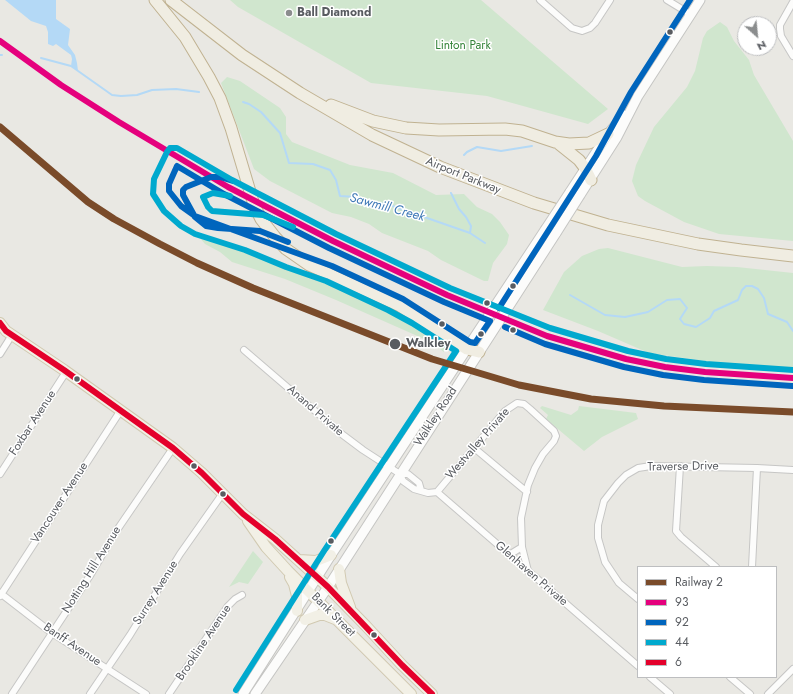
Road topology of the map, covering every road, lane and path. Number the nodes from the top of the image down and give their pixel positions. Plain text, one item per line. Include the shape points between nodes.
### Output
1 (155, 0) edge
2 (172, 0) edge
3 (540, 0) edge
4 (610, 0) edge
5 (667, 0) edge
6 (700, 0) edge
7 (793, 2) edge
8 (690, 14) junction
9 (242, 54) junction
10 (793, 56) edge
11 (638, 96) junction
12 (608, 134) junction
13 (555, 142) junction
14 (585, 168) junction
15 (590, 180) junction
16 (793, 256) edge
17 (4, 330) edge
18 (244, 350) dead end
19 (469, 351) junction
20 (0, 354) edge
21 (66, 372) junction
22 (121, 410) junction
23 (474, 447) junction
24 (173, 448) junction
25 (680, 466) junction
26 (389, 468) junction
27 (757, 468) junction
28 (793, 470) edge
29 (0, 474) edge
30 (400, 474) junction
31 (437, 492) junction
32 (526, 492) junction
33 (223, 493) junction
34 (244, 514) junction
35 (522, 547) junction
36 (331, 555) junction
37 (509, 556) junction
38 (299, 560) junction
39 (715, 566) edge
40 (752, 566) edge
41 (339, 569) junction
42 (288, 571) junction
43 (528, 572) junction
44 (317, 577) junction
45 (328, 587) junction
46 (309, 591) junction
47 (0, 594) edge
48 (242, 595) dead end
49 (637, 598) edge
50 (318, 601) junction
51 (297, 611) junction
52 (351, 611) junction
53 (304, 620) junction
54 (337, 620) junction
55 (52, 633) junction
56 (637, 665) edge
57 (106, 669) junction
58 (793, 669) edge
59 (651, 678) edge
60 (731, 678) edge
61 (12, 694) edge
62 (90, 694) edge
63 (146, 694) edge
64 (169, 694) edge
65 (244, 694) edge
66 (254, 694) edge
67 (411, 694) edge
68 (432, 694) edge
69 (670, 694) edge
70 (750, 694) edge
71 (768, 694) edge

1 - 19 highway via 185,37 209,77 224,108 257,212 270,232 286,249 309,265 400,306
2 - 9 highway, Airport Parkway
3 - 4 street via 572,28 582,31 595,23
5 - 8 street
6 - 8 main road, Walkley Road
7 - 10 street via 780,26 781,36
8 - 11 main road, Walkley Road
9 - 13 highway via 335,107 373,121 418,129 514,130
9 - 16 highway, Airport Parkway via 300,93 383,140 440,167 523,200 608,226 650,235 721,248
11 - 12 main road, Walkley Road
11 - 15 main road, Walkley Road via 617,137
12 - 13 highway via 586,144
12 - 14 main road, Walkley Road
13 - 14 highway via 575,156
14 - 15 highway
14 - 19 main road, Walkley Road, bridge via 479,330
15 - 19 main road, Walkley Road, bridge via 490,335
17 - 20 street
17 - 21 main road, Bank Street
18 - 26 street, Anand Private via 343,435
19 - 26 main road, Walkley Road
19 - 30 main road, Walkley Road via 471,363
21 - 22 main road, Bank Street
21 - 29 street, Foxbar Avenue
22 - 24 main road, Bank Street
22 - 47 street, Vancouver Avenue
23 - 31 street, Westvalley Private
23 - 32 street
23 - 32 street, Westvalley Private via 510,406 516,403 524,404 530,409 554,431 556,436 535,468
24 - 33 main road, Bank Street
24 - 55 street, Notting Hill Avenue via 115,533
25 - 27 street, Traverse Drive
25 - 39 street via 676,531
25 - 49 street, Traverse Drive via 650,466 638,468 626,475 604,501 600,513 598,538 605,562 619,583
26 - 30 street
26 - 36 main road, Walkley Road
27 - 28 street, Traverse Drive
27 - 40 street
30 - 31 street via 408,474 418,483 421,490 428,493
30 - 41 main road, Walkley Road
31 - 37 street, Glenhaven Private
32 - 35 street, Westvalley Private via 521,518
33 - 34 main road, Bank Street
33 - 57 street, Surrey Avenue via 180,554
34 - 38 main road, Bank Street
34 - 42 main road, Bank Street via 266,547
35 - 37 street
35 - 43 street, Westvalley Private
36 - 38 main road via 316,561
36 - 44 main road, Walkley Road
37 - 43 street, Glenhaven Private
38 - 44 main road, Bank Street
41 - 45 main road, Walkley Road
41 - 52 main road via 340,583
42 - 46 main road, Bank Street
42 - 51 main road via 297,596
43 - 56 street, Glenhaven Private
44 - 45 main road, Bank Street
44 - 46 main road, Walkley Road
45 - 50 main road, Walkley Road
45 - 52 main road, Bank Street
46 - 50 main road, Bank Street
46 - 51 main road, Walkley Road
47 - 55 street, Banff Avenue
48 - 64 street, Brookline Avenue via 228,606
50 - 53 main road, Walkley Road
50 - 54 main road, Bank Street
51 - 65 main road, Walkley Road
52 - 68 main road, Bank Street
53 - 54 main road via 319,615
53 - 66 main road, Walkley Road
54 - 67 main road, Bank Street
55 - 57 street, Banff Avenue
55 - 61 street, Notting Hill Avenue
57 - 62 street, Surrey Avenue
57 - 63 street, Banff Avenue
58 - 71 street
59 - 69 street
60 - 70 street

